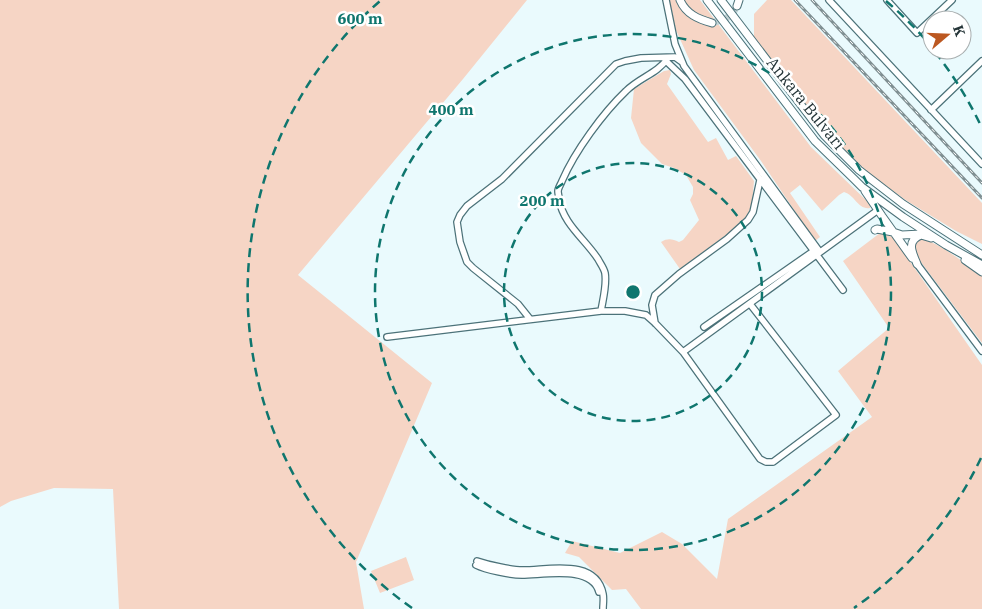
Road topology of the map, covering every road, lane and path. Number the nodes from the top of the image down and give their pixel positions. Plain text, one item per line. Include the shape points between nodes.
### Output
1 (666, 0) edge
2 (680, 0) edge
3 (707, 0) edge
4 (721, 0) edge
5 (829, 0) edge
6 (887, 0) edge
7 (952, 0) edge
8 (712, 23) dead end
9 (667, 60) junction
10 (982, 61) edge
11 (682, 62) junction
12 (931, 110) junction
13 (982, 164) edge
14 (760, 180) junction
15 (862, 187) junction
16 (878, 210) junction
17 (875, 230) dead end
18 (945, 231) junction
19 (893, 232) junction
20 (927, 236) junction
21 (946, 245) junction
22 (982, 249) edge
23 (816, 252) junction
24 (982, 255) edge
25 (917, 264) junction
26 (982, 265) edge
27 (982, 272) edge
28 (842, 290) dead end
29 (750, 304) junction
30 (601, 311) junction
31 (530, 319) junction
32 (656, 323) junction
33 (704, 327) dead end
34 (387, 337) dead end
35 (982, 351) edge
36 (683, 352) junction
37 (477, 563) dead end
38 (603, 608) edge

1 - 11 street
2 - 8 main road via 692,15
3 - 15 main road, Ankara Bulvarı via 815,141
4 - 18 main road, Ankara Bulvarı via 824,135 859,170
5 - 12 street
6 - 7 street via 917,33
9 - 11 street via 674,57
9 - 14 street via 685,79
9 - 30 street via 626,91 597,124 570,165 558,191 566,219 592,250 605,272
9 - 31 street via 640,58 616,64 502,179 460,215 458,231 466,262 518,304
10 - 12 street
11 - 23 street
12 - 13 street
14 - 23 street
14 - 32 street via 748,220 655,295 652,305
15 - 16 main road
15 - 21 main road, Ankara Bulvarı
16 - 19 main road
16 - 23 street
17 - 19 main road
18 - 22 main road, Ankara Bulvarı
18 - 24 main road, Ankara Bulvarı
19 - 20 main road
19 - 25 main road
20 - 21 main road
20 - 25 main road via 918,236 911,245
21 - 26 main road, Ankara Bulvarı
21 - 27 main road, Ankara Bulvarı
23 - 28 street
23 - 29 street
23 - 33 street
25 - 35 street
29 - 36 street
29 - 36 street via 836,415 773,462 760,459
30 - 31 street
30 - 32 street via 625,310 646,315
31 - 34 street
32 - 36 street
37 - 38 street via 520,570 586,572 601,585

